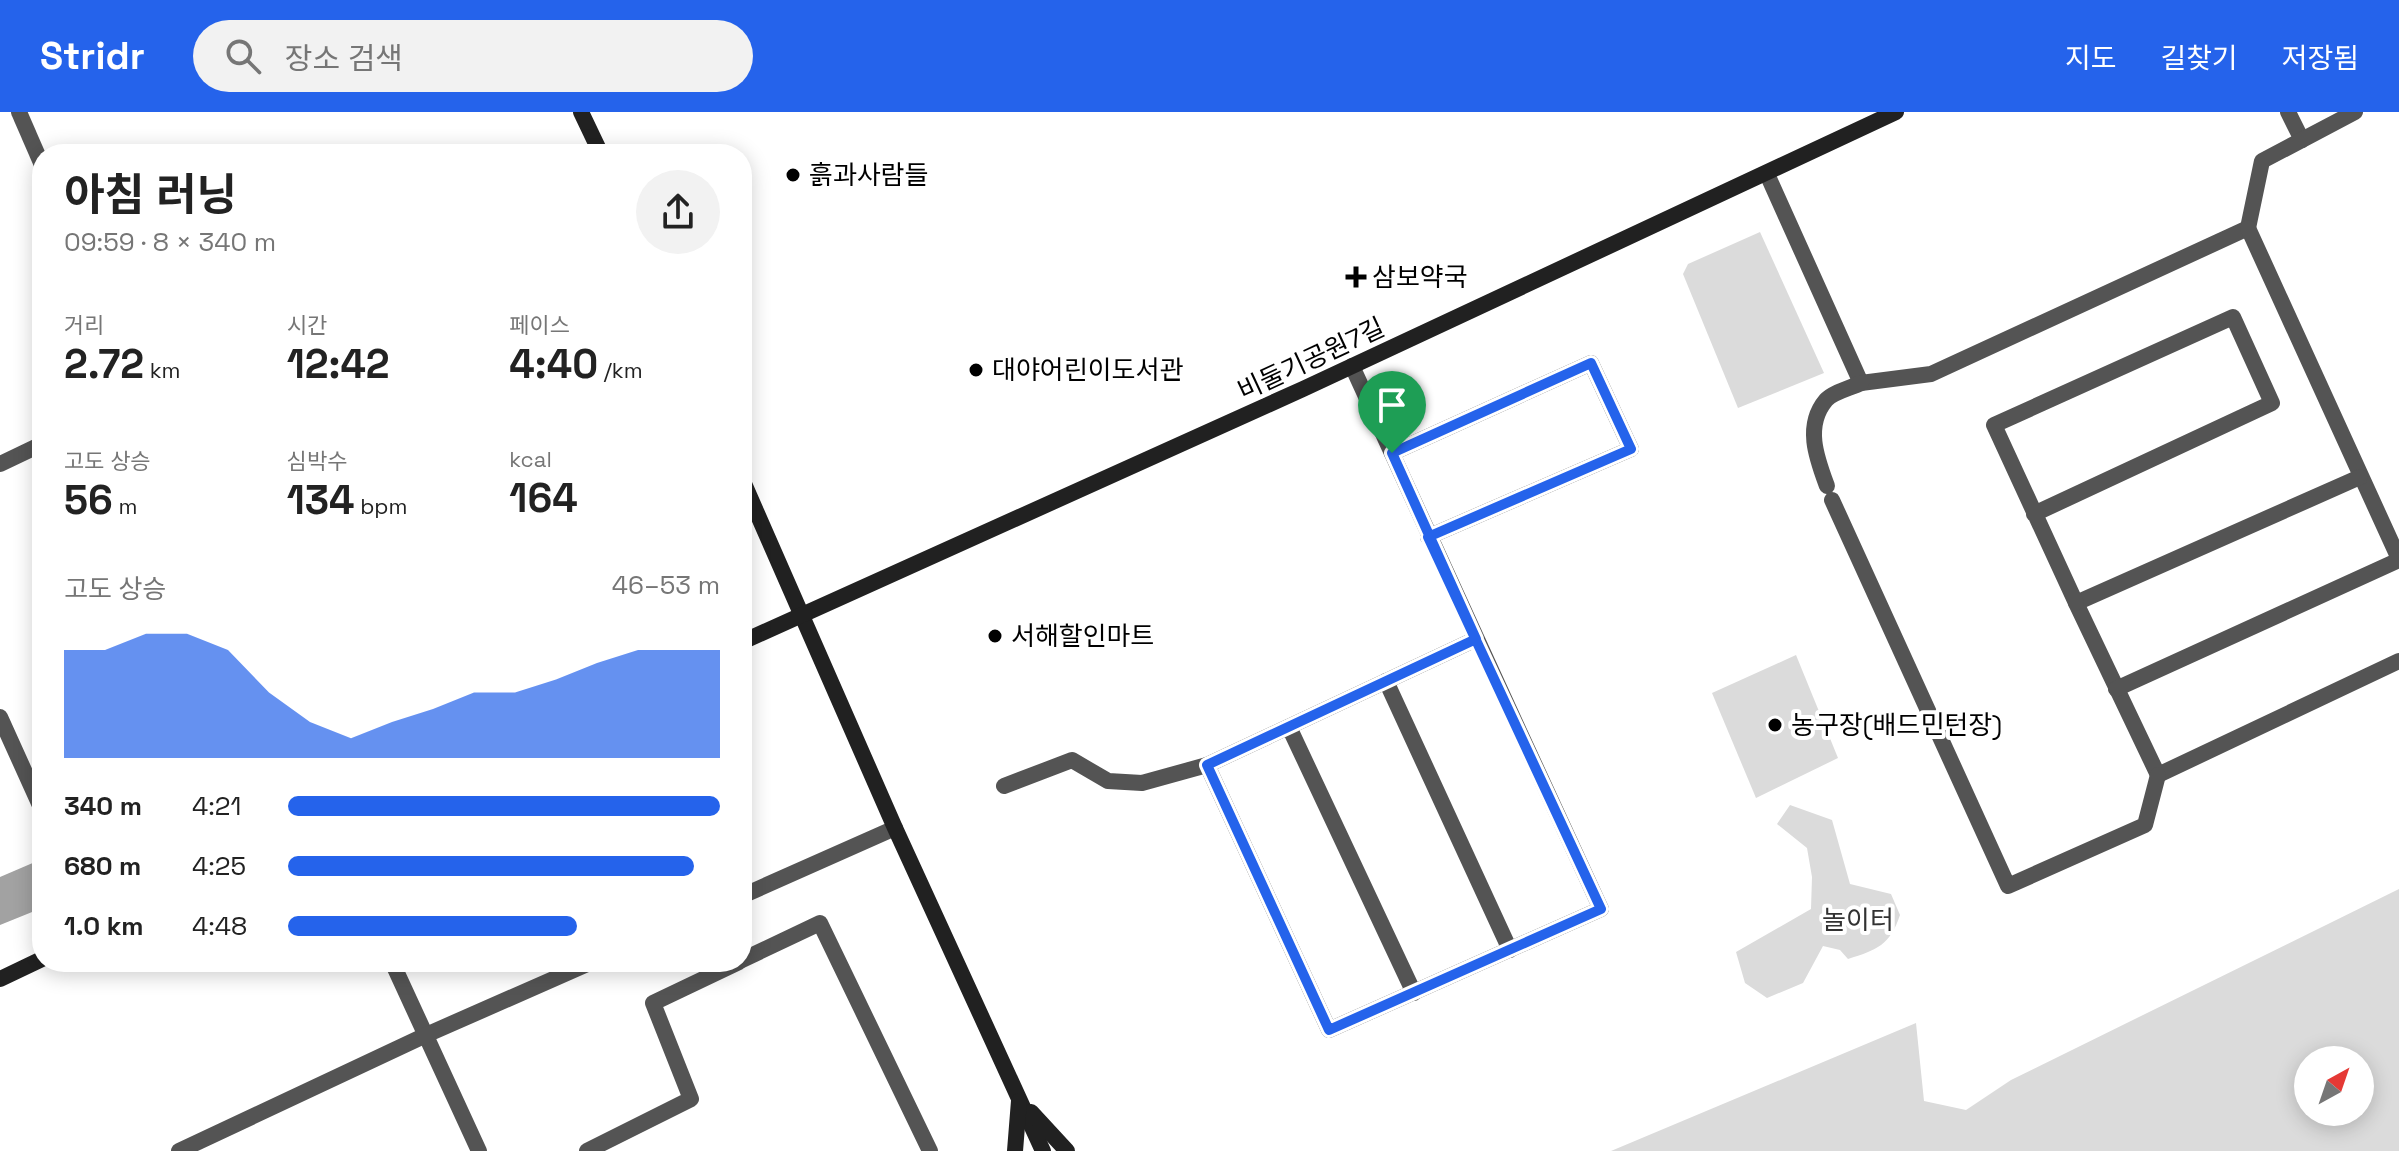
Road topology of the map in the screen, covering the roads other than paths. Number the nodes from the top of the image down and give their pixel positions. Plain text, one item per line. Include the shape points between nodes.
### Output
1 (19, 112) edge
2 (581, 112) edge
3 (1896, 112) edge
4 (2288, 112) edge
5 (2355, 112) edge
6 (2302, 140) junction
7 (33, 144) edge
8 (596, 144) edge
9 (1767, 174) junction
10 (2248, 228) junction
11 (1352, 366) junction
12 (1861, 383) junction
13 (32, 449) edge
14 (1392, 453) junction
15 (0, 464) edge
16 (2360, 477) junction
17 (752, 502) edge
18 (2034, 514) junction
19 (1428, 537) junction
20 (2399, 560) edge
21 (2076, 603) junction
22 (801, 615) junction
23 (752, 637) edge
24 (1476, 639) junction
25 (2399, 661) edge
26 (1386, 681) junction
27 (2116, 689) junction
28 (0, 717) edge
29 (1289, 727) junction
30 (1207, 765) junction
31 (2158, 775) junction
32 (1004, 786) dead end
33 (32, 788) edge
34 (895, 828) junction
35 (752, 892) edge
36 (1510, 950) junction
37 (752, 955) edge
38 (32, 964) edge
39 (397, 972) edge
40 (569, 972) edge
41 (717, 972) edge
42 (0, 979) edge
43 (1414, 993) junction
44 (426, 1035) junction
45 (1019, 1099) junction
46 (179, 1151) edge
47 (479, 1151) edge
48 (587, 1151) edge
49 (930, 1151) edge
50 (1015, 1151) edge
51 (1043, 1151) edge
52 (1067, 1151) edge

1 - 7 street
2 - 8 street
3 - 9 street, 비둘기공원7길
4 - 6 street
5 - 6 street
6 - 10 street via 2262,161
9 - 11 street, 비둘기공원7길
9 - 12 street
10 - 12 street via 1931,374
10 - 16 street
11 - 14 street
11 - 22 street, 비둘기공원7길
12 - 31 street via 1827,398 1815,422 1814,452 2008,886 2145,825
13 - 15 street
14 - 19 street
14 - 19 street via 1591,363 1631,449
16 - 20 street
16 - 21 street
17 - 22 street
18 - 18 street via 1994,425 2233,317 2272,403
18 - 21 street
19 - 24 street
20 - 27 street
21 - 27 street
22 - 23 street, 비둘기공원7길
22 - 34 street
24 - 26 street
24 - 36 street via 1601,909
25 - 31 street
26 - 29 street
26 - 36 street
27 - 31 street
28 - 33 street
29 - 30 street
29 - 43 street
30 - 32 street via 1142,783 1108,781 1072,760
30 - 43 street via 1329,1030
34 - 35 street
34 - 45 street
36 - 43 street
37 - 49 street via 820,923
38 - 42 street
39 - 44 street
40 - 44 street
41 - 48 street via 653,1003 691,1099
44 - 46 street
44 - 47 street
45 - 50 street
45 - 51 street
45 - 52 street

